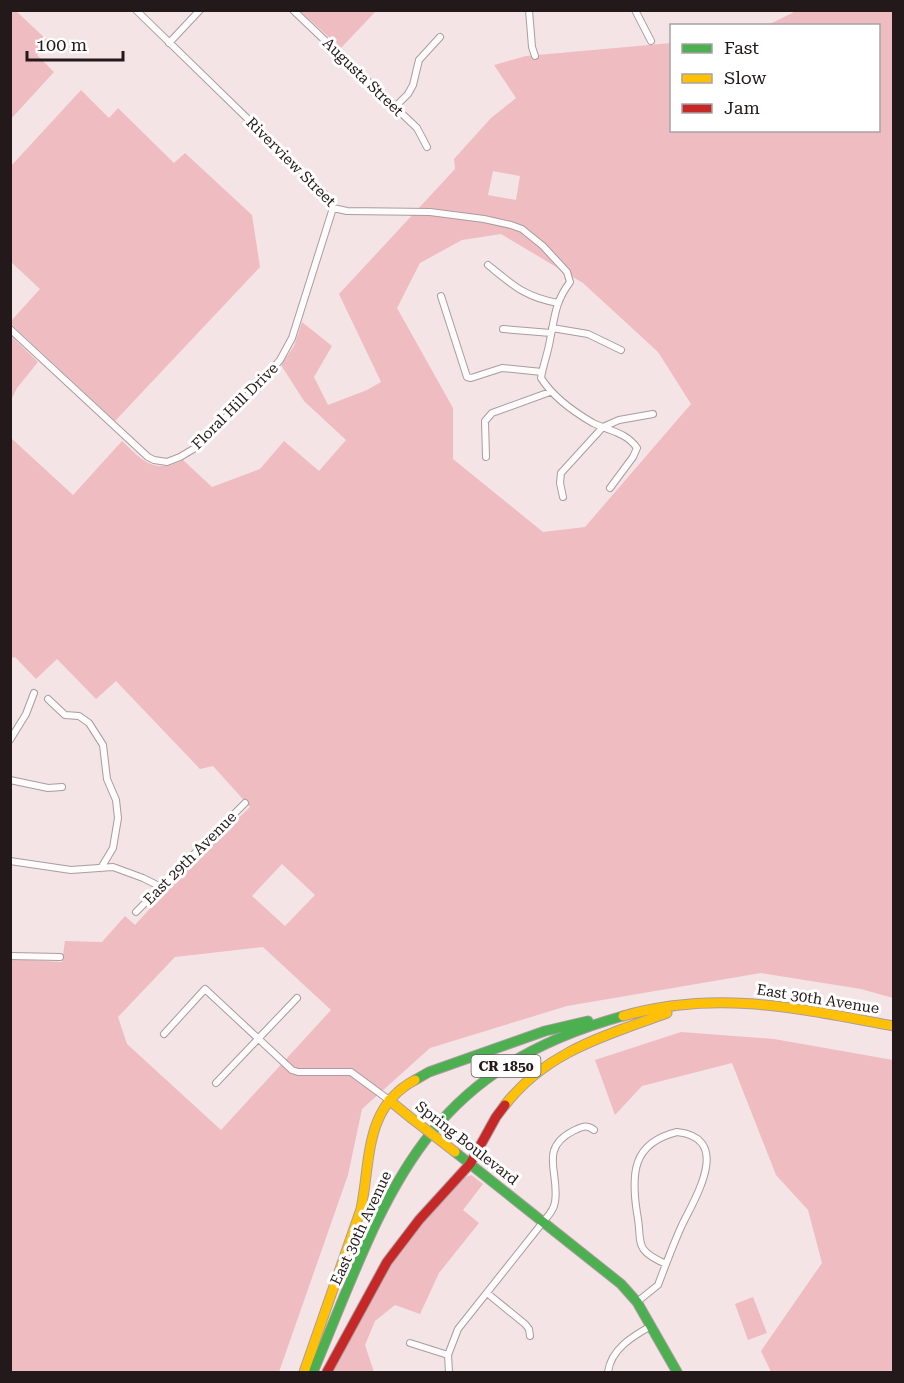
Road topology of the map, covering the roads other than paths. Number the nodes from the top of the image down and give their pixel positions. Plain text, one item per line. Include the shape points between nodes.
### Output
1 (136, 10) edge
2 (200, 10) edge
3 (293, 10) edge
4 (529, 10) edge
5 (635, 10) edge
6 (440, 37) dead end
7 (651, 41) dead end
8 (169, 43) junction
9 (535, 56) dead end
10 (395, 107) junction
11 (427, 147) dead end
12 (333, 208) junction
13 (488, 265) dead end
14 (441, 296) dead end
15 (558, 303) junction
16 (10, 329) edge
17 (503, 329) dead end
18 (551, 330) junction
19 (621, 350) dead end
20 (542, 372) junction
21 (550, 392) junction
22 (653, 414) dead end
23 (603, 427) junction
24 (486, 457) dead end
25 (610, 488) dead end
26 (563, 497) dead end
27 (34, 693) dead end
28 (48, 699) dead end
29 (10, 740) edge
30 (10, 780) edge
31 (62, 787) dead end
32 (245, 803) dead end
33 (10, 861) edge
34 (101, 868) junction
35 (161, 887) junction
36 (136, 912) dead end
37 (10, 956) edge
38 (60, 957) dead end
39 (297, 998) dead end
40 (691, 1004) junction
41 (621, 1015) junction
42 (894, 1026) edge
43 (164, 1034) dead end
44 (258, 1039) junction
45 (216, 1083) dead end
46 (389, 1100) junction
47 (594, 1130) dead end
48 (470, 1164) junction
49 (543, 1222) junction
50 (666, 1264) junction
51 (487, 1293) junction
52 (638, 1302) junction
53 (651, 1326) junction
54 (530, 1336) dead end
55 (410, 1343) dead end
56 (448, 1355) junction
57 (304, 1372) edge
58 (313, 1372) edge
59 (327, 1372) edge
60 (449, 1372) edge
61 (608, 1372) edge
62 (677, 1372) edge

1 - 8 street, Riverview Street
2 - 8 street
3 - 10 street, Augusta Street
4 - 9 street
5 - 7 street
6 - 10 street via 419,60 408,94
8 - 12 street, Riverview Street via 328,197
10 - 11 street, Augusta Street via 419,131
12 - 15 street, Riverview Street via 430,212 522,229 567,272 570,282
12 - 16 street, Floral Hill Drive via 292,338 280,360 202,444 173,460 162,462 148,457
13 - 15 street via 527,295
14 - 20 street via 467,377 502,368
15 - 18 street
17 - 18 street
18 - 19 street via 588,334
18 - 20 street
20 - 21 street via 541,378
21 - 23 street
21 - 24 street via 492,413 485,421
22 - 23 street
23 - 25 street via 625,435 636,448
23 - 26 street via 561,473
27 - 29 street
28 - 34 street via 65,715 79,716 89,723 102,746 106,779 118,818 112,848
30 - 31 street
32 - 35 street, East 29th Avenue
33 - 34 street via 71,870
34 - 35 street via 127,871
35 - 36 street, East 29th Avenue
37 - 38 street
39 - 44 street
40 - 41 main road, East 30th Avenue / CR 1850
40 - 42 main road, East 30th Avenue / CR 1850 via 758,1003
40 - 48 main road via 602,1036 544,1065 508,1100
41 - 46 main road via 545,1031 429,1072 405,1084
41 - 58 main road, East 30th Avenue / CR 1850 via 538,1048 492,1075 451,1109 415,1153 381,1214
43 - 44 street, Spring Boulevard via 205,990
44 - 45 street
44 - 46 street, Spring Boulevard via 292,1070 351,1072
46 - 48 main road, Spring Boulevard, bridge
46 - 57 main road via 374,1129 361,1209
47 - 49 street via 583,1126 562,1137 554,1148 555,1204
48 - 49 main road, Spring Boulevard
48 - 59 main road via 387,1262
49 - 51 street
49 - 52 main road, Spring Boulevard via 613,1276
50 - 50 street via 707,1168 706,1152 698,1139 688,1133 677,1132 653,1142 643,1152 633,1177 640,1244 649,1257
50 - 52 street via 658,1285
51 - 54 street via 525,1324
51 - 56 street via 458,1329
52 - 53 main road, Spring Boulevard
53 - 61 street via 620,1347
53 - 62 main road, Spring Boulevard
55 - 56 street
56 - 60 street

